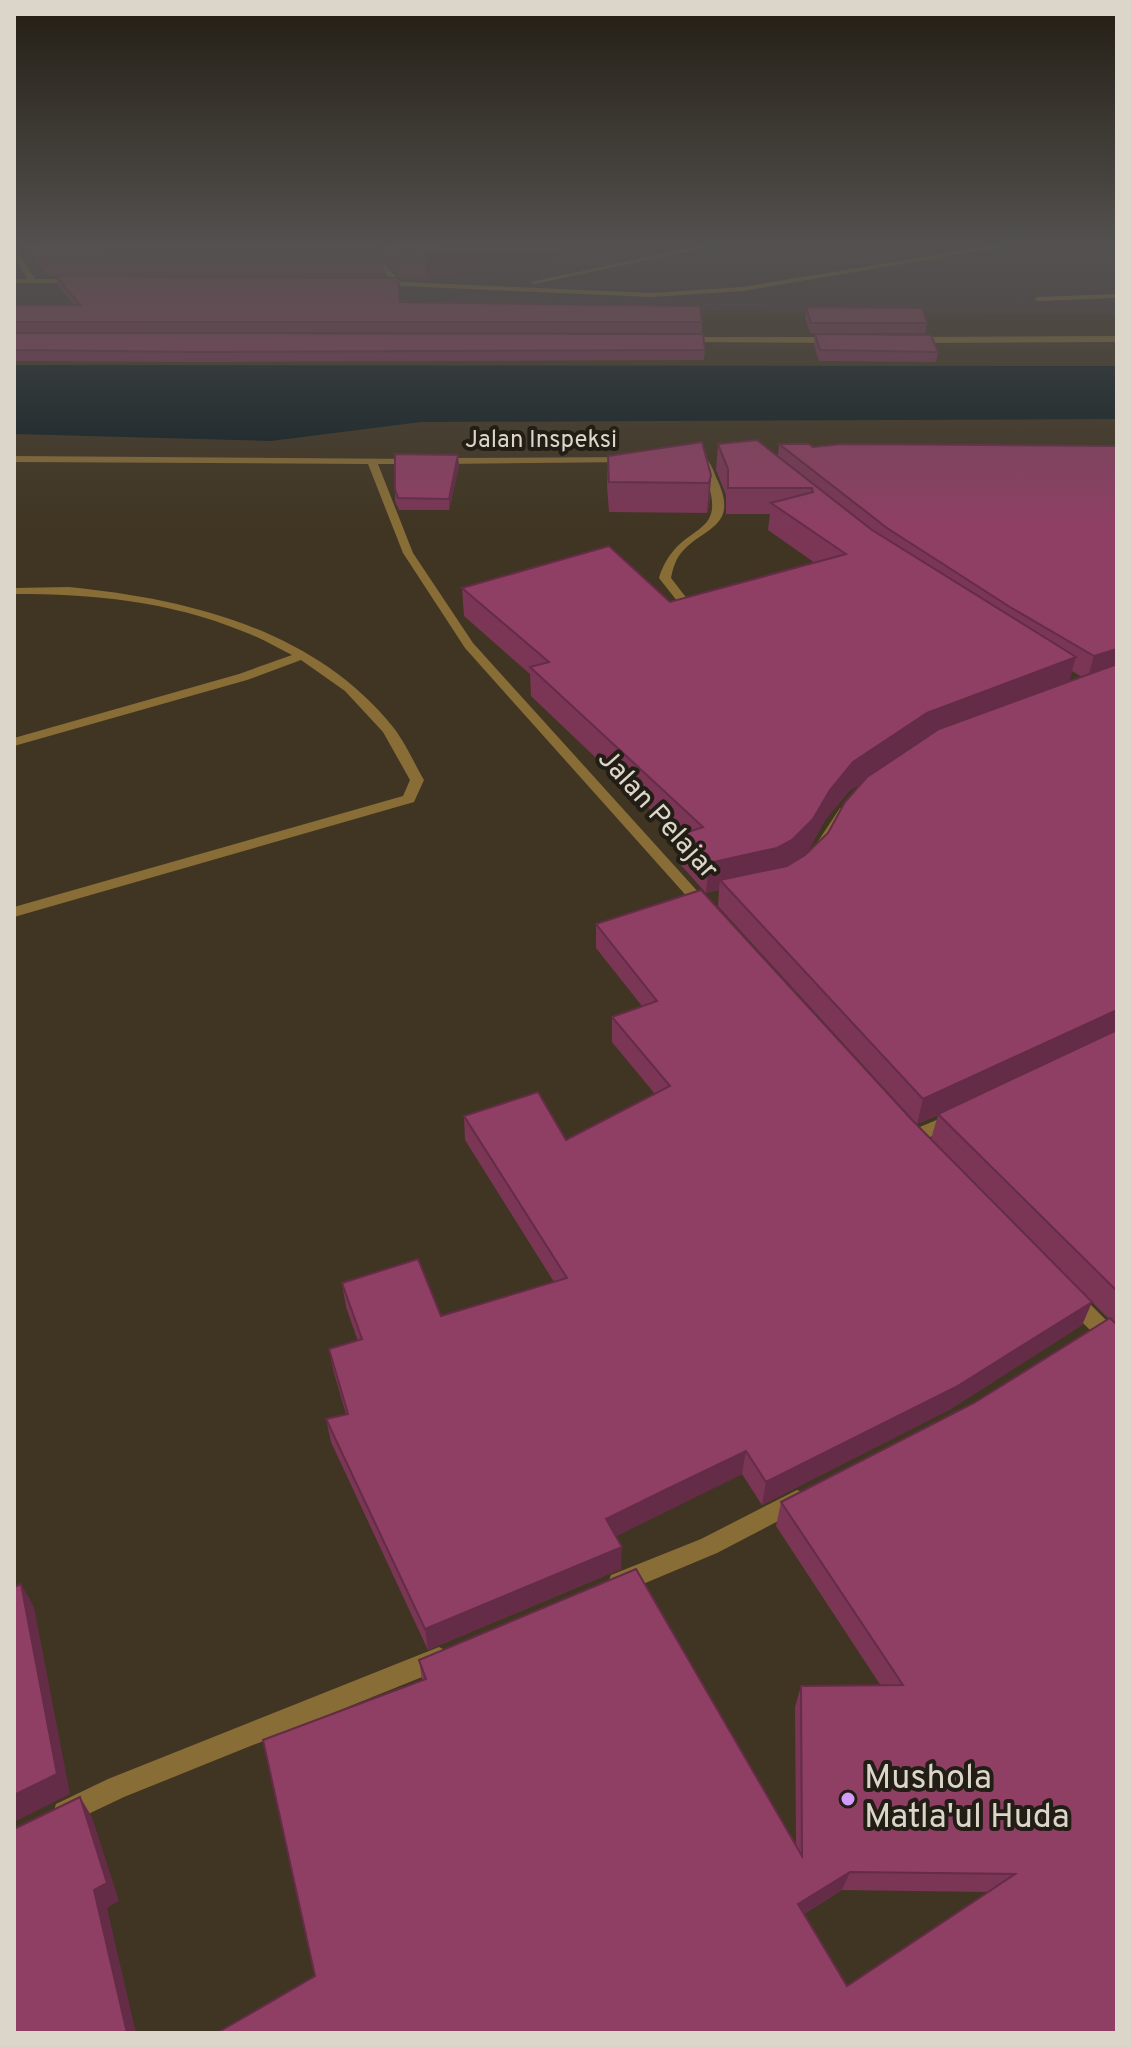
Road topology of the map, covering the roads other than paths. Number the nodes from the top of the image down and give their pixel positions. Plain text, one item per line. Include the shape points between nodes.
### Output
1 (665, 339) edge
2 (1117, 339) edge
3 (849, 340) edge
4 (907, 340) edge
5 (14, 459) edge
6 (703, 459) junction
7 (717, 459) edge
8 (645, 460) edge
9 (688, 460) edge
10 (372, 461) junction
11 (14, 591) edge
12 (689, 609) edge
13 (302, 655) junction
14 (14, 742) edge
15 (856, 796) edge
16 (806, 866) edge
17 (14, 912) edge
18 (719, 923) edge
19 (970, 1111) edge
20 (915, 1137) edge
21 (1057, 1283) edge
22 (1109, 1336) edge
23 (1075, 1345) edge
24 (817, 1490) edge
25 (599, 1591) edge
26 (461, 1650) edge
27 (40, 1825) edge

1 - 3 street
2 - 4 street
5 - 10 street, Jalan Inspeksi
6 - 7 street
6 - 9 street
6 - 12 street via 717,485 721,506 716,523 666,567 665,578
8 - 10 street, Jalan Inspeksi
10 - 18 street, Jalan Pelajar via 408,553 469,645 706,901
11 - 13 street via 112,592 196,608
13 - 14 street
13 - 17 street via 376,712 405,751 417,780 409,799
15 - 16 street
19 - 20 street
21 - 22 street
22 - 23 street
24 - 25 street via 709,1546
26 - 27 street via 117,1788

